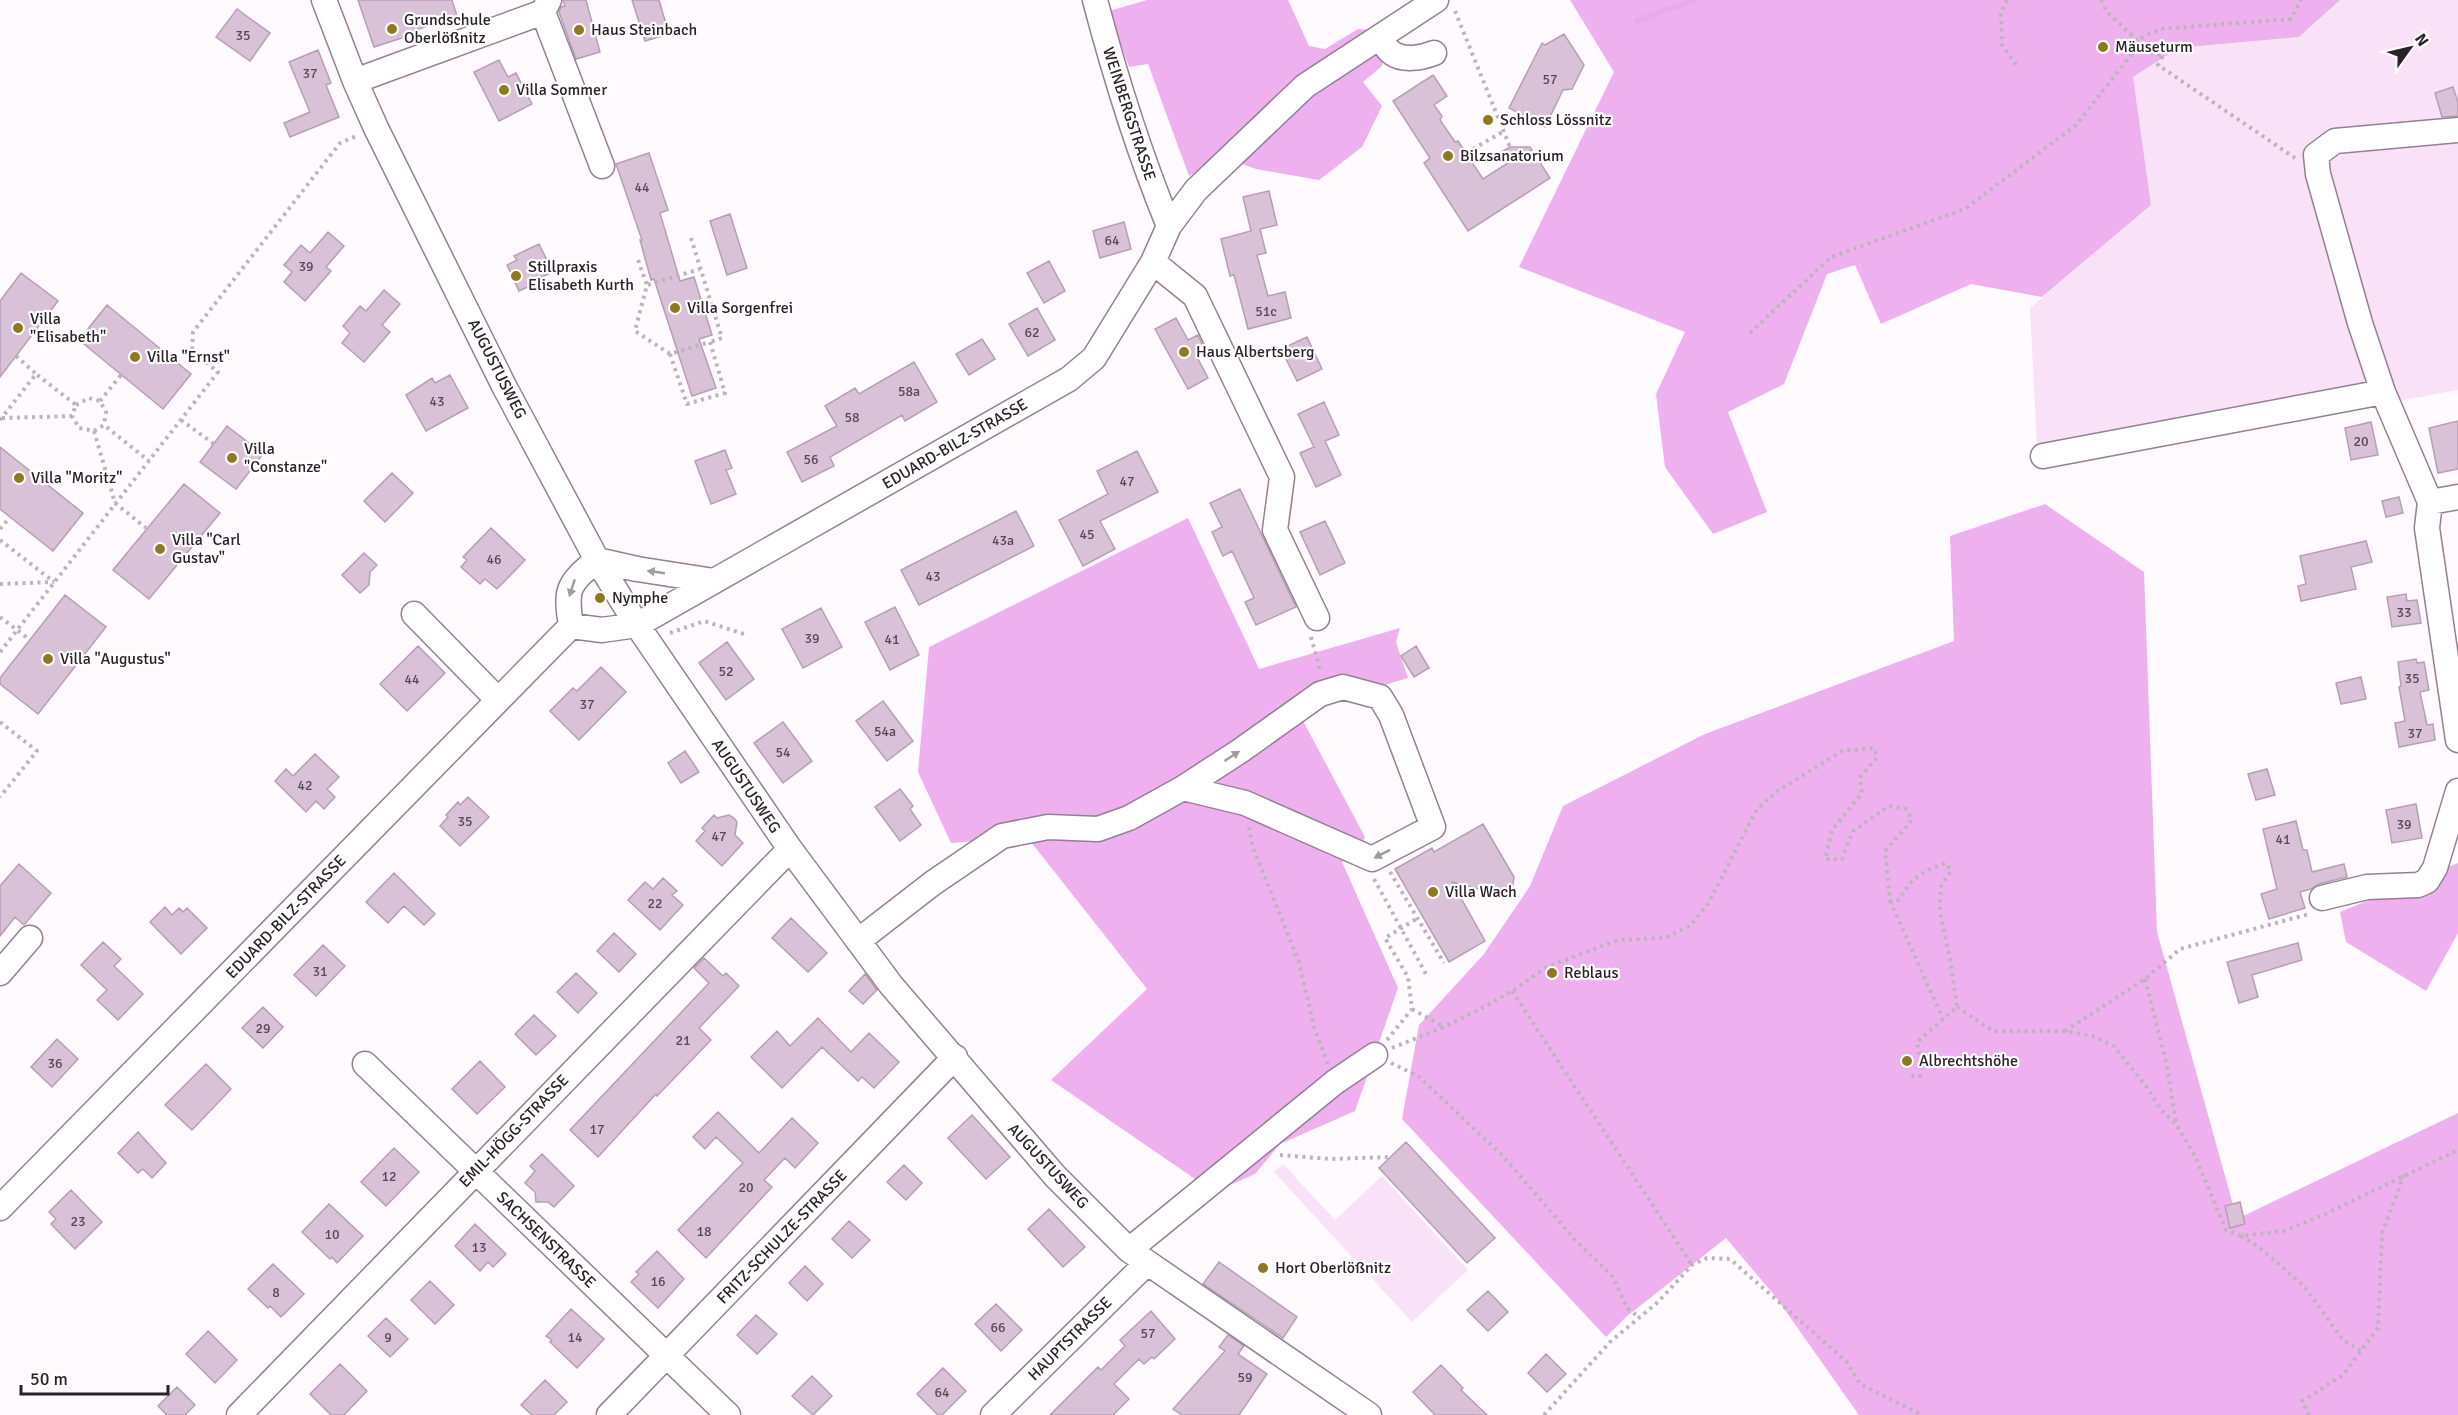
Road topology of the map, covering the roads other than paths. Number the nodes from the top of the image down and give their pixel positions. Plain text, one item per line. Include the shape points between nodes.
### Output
1 (324, 0) edge
2 (1095, 0) edge
3 (1444, 4) edge
4 (546, 6) edge
5 (1380, 37) junction
6 (1434, 53) dead end
7 (355, 81) junction
8 (2458, 130) edge
9 (602, 166) dead end
10 (1169, 226) junction
11 (1153, 262) junction
12 (2383, 392) junction
13 (2043, 456) dead end
14 (2458, 497) edge
15 (2430, 502) junction
16 (597, 560) junction
17 (714, 581) junction
18 (414, 614) dead end
19 (1317, 618) road end
20 (572, 626) junction
21 (642, 632) junction
22 (498, 700) junction
23 (2458, 740) edge
24 (1183, 788) junction
25 (2458, 791) edge
26 (790, 849) junction
27 (2316, 906) road end
28 (30, 938) dead end
29 (858, 941) junction
30 (0, 973) edge
31 (1375, 1054) road end
32 (955, 1057) junction
33 (365, 1064) dead end
34 (475, 1171) junction
35 (0, 1208) edge
36 (1138, 1257) junction
37 (667, 1357) junction
38 (239, 1415) edge
39 (609, 1415) edge
40 (728, 1415) edge
41 (993, 1415) edge
42 (1369, 1415) edge

1 - 7 street, AUGUSTUSWEG
2 - 10 street, WEINBERGSTRASSE via 1108,52
3 - 5 street, EDUARD-BILZ-STRASSE
4 - 7 street
4 - 9 street
5 - 6 street via 1391,53 1424,57
5 - 10 street, EDUARD-BILZ-STRASSE via 1305,86 1196,190
7 - 16 street, AUGUSTUSWEG via 504,386
8 - 12 street via 2335,141 2316,154 2318,174
10 - 11 street, EDUARD-BILZ-STRASSE
11 - 17 street, EDUARD-BILZ-STRASSE via 1094,358 1069,379
11 - 19 street via 1195,296 1282,477 1275,530
12 - 13 street
12 - 15 street
14 - 15 street
15 - 23 street via 2427,528
17 -> 16 street
16 -> 20 street via 574,579 568,603
16 - 21 street, AUGUSTUSWEG
17 - 21 street, EDUARD-BILZ-STRASSE
18 - 22 street
20 - 21 street
20 - 22 street, EDUARD-BILZ-STRASSE
21 - 26 street, AUGUSTUSWEG
22 - 35 street, EDUARD-BILZ-STRASSE
24 -> 24 street via 1320,694 1343,687 1380,697 1434,827 1379,863 1245,803
24 - 29 street via 1129,818 1098,829 1048,827 1002,836
25 - 27 street via 2436,868 2427,881 2418,885 2367,887
26 - 29 street, AUGUSTUSWEG
26 - 34 street, EMIL-HÖGG-STRASSE
28 - 30 street
29 - 32 street, AUGUSTUSWEG
31 - 36 street, HAUPTSTRASSE via 1247,1153
32 - 36 street, AUGUSTUSWEG via 1055,1176
32 - 37 street, FRITZ-SCHULZE-STRASSE
33 - 34 street, SACHSENSTRASSE
34 - 37 street, SACHSENSTRASSE
34 - 38 street, EMIL-HÖGG-STRASSE
36 - 41 street, HAUPTSTRASSE
36 - 42 street, AUGUSTUSWEG
37 - 39 street, FRITZ-SCHULZE-STRASSE
37 - 40 street, SACHSENSTRASSE

